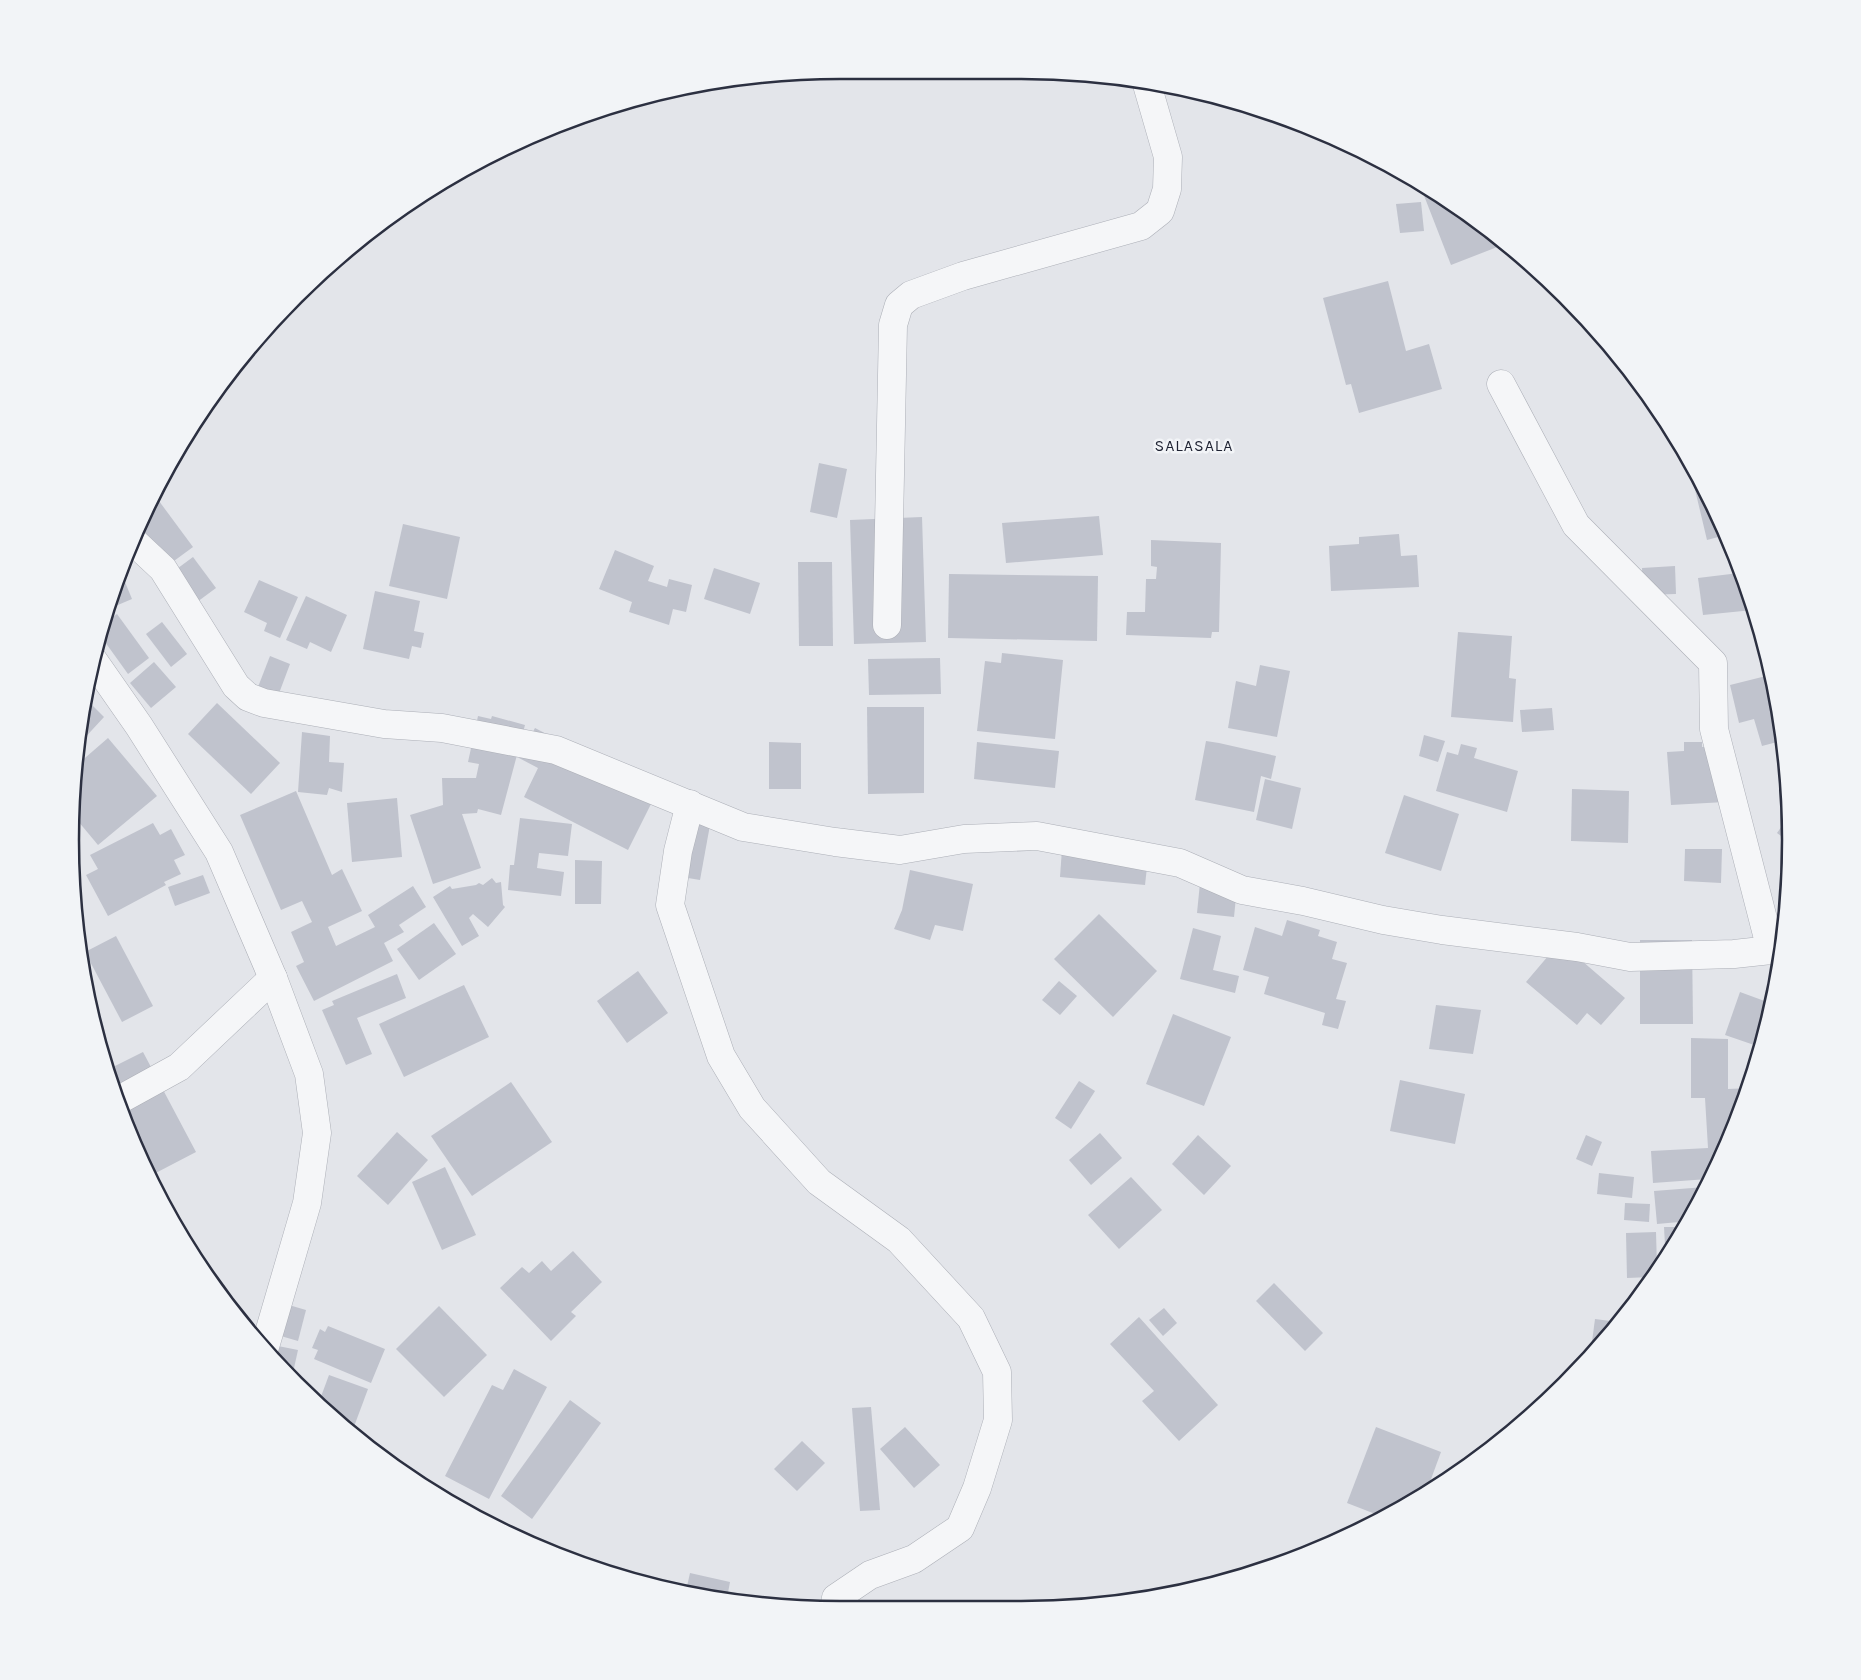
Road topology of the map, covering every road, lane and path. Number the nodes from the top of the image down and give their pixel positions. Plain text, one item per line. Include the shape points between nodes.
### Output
1 (1148, 90) edge
2 (1501, 384) dead end
3 (138, 546) edge
4 (887, 626) dead end
5 (99, 668) edge
6 (690, 804) junction
7 (1775, 947) edge
8 (1774, 952) edge
9 (274, 978) junction
10 (124, 1097) edge
11 (267, 1341) edge
12 (835, 1601) edge

1 - 4 street via 1168,157 1167,189 1160,211 1141,226 963,276 911,295 900,305 893,325
2 - 7 street via 1576,525 1713,663 1714,729
3 - 6 street via 163,569 236,686 248,697 264,703 384,724 442,728 556,750
5 - 9 street via 219,852
6 - 8 street via 743,827 900,850 964,839 1037,836 1180,863 1242,890 1383,920 1577,946 1630,957
6 - 12 street via 678,851 670,905 721,1056 752,1108 819,1182 899,1240 971,1318 997,1372 998,1420 960,1528 914,1559 870,1575
9 - 10 street via 180,1067
9 - 11 street via 308,1074 317,1133 307,1203

